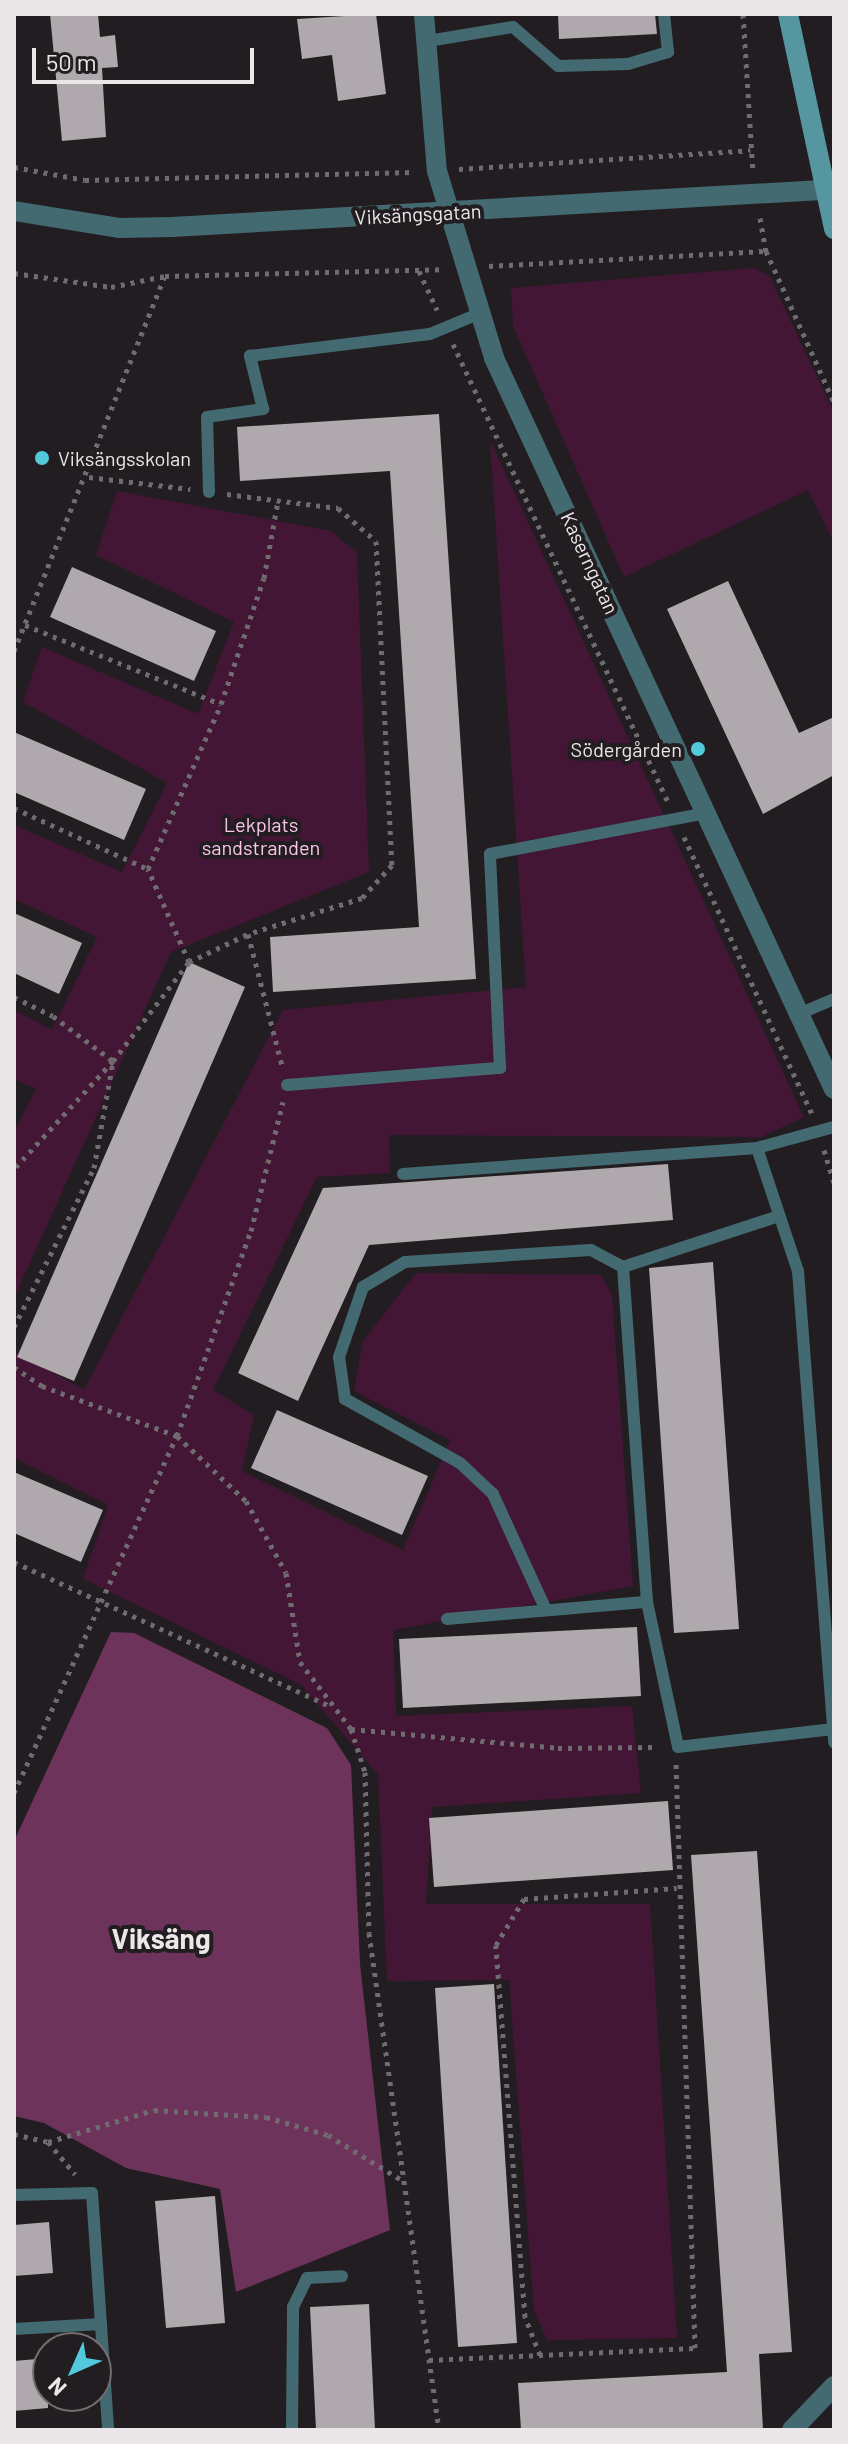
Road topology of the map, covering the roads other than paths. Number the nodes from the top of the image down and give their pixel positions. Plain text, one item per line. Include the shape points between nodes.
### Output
1 (424, 14) edge
2 (518, 14) edge
3 (664, 14) edge
4 (788, 14) edge
5 (513, 27) junction
6 (428, 41) junction
7 (822, 190) junction
8 (14, 211) edge
9 (446, 212) junction
10 (834, 229) edge
11 (478, 314) junction
12 (209, 492) road end
13 (707, 813) junction
14 (834, 999) edge
15 (801, 1013) junction
16 (287, 1085) road end
17 (834, 1089) edge
18 (834, 1127) edge
19 (757, 1148) junction
20 (403, 1174) dead end
21 (779, 1216) junction
22 (623, 1267) junction
23 (647, 1602) junction
24 (546, 1610) junction
25 (447, 1619) dead end
26 (833, 1729) edge
27 (834, 1743) edge
28 (14, 2195) edge
29 (342, 2276) dead end
30 (101, 2324) junction
31 (14, 2329) edge
32 (834, 2386) edge
33 (108, 2430) edge
34 (292, 2430) edge
35 (792, 2430) edge

1 - 6 street, Kaserngatan
2 - 5 lane
3 - 5 lane via 668,52 628,64 558,66
4 - 7 main road
5 - 6 lane
6 - 9 street, Kaserngatan via 437,171
7 - 9 street, Viksängsgatan
7 - 10 main road
8 - 9 street, Viksängsgatan via 119,228
9 - 11 street, Kaserngatan
11 - 12 lane via 445,328 250,356 263,409 207,417
11 - 13 street, Kaserngatan
13 - 15 street, Kaserngatan
13 - 16 lane via 490,854 500,1068
14 - 15 lane
15 - 17 street, Kaserngatan
18 - 19 lane
19 - 20 lane
19 - 21 lane
21 - 22 lane
21 - 26 lane via 798,1271
22 - 23 lane
22 - 24 lane via 591,1250 405,1262 363,1287 339,1357 345,1399 460,1463 493,1494
23 - 24 lane
23 - 26 lane via 678,1747
24 - 25 lane
26 - 27 lane
28 - 30 lane via 92,2193
29 - 34 lane via 307,2278 293,2307
30 - 31 lane
30 - 33 lane
32 - 35 street

